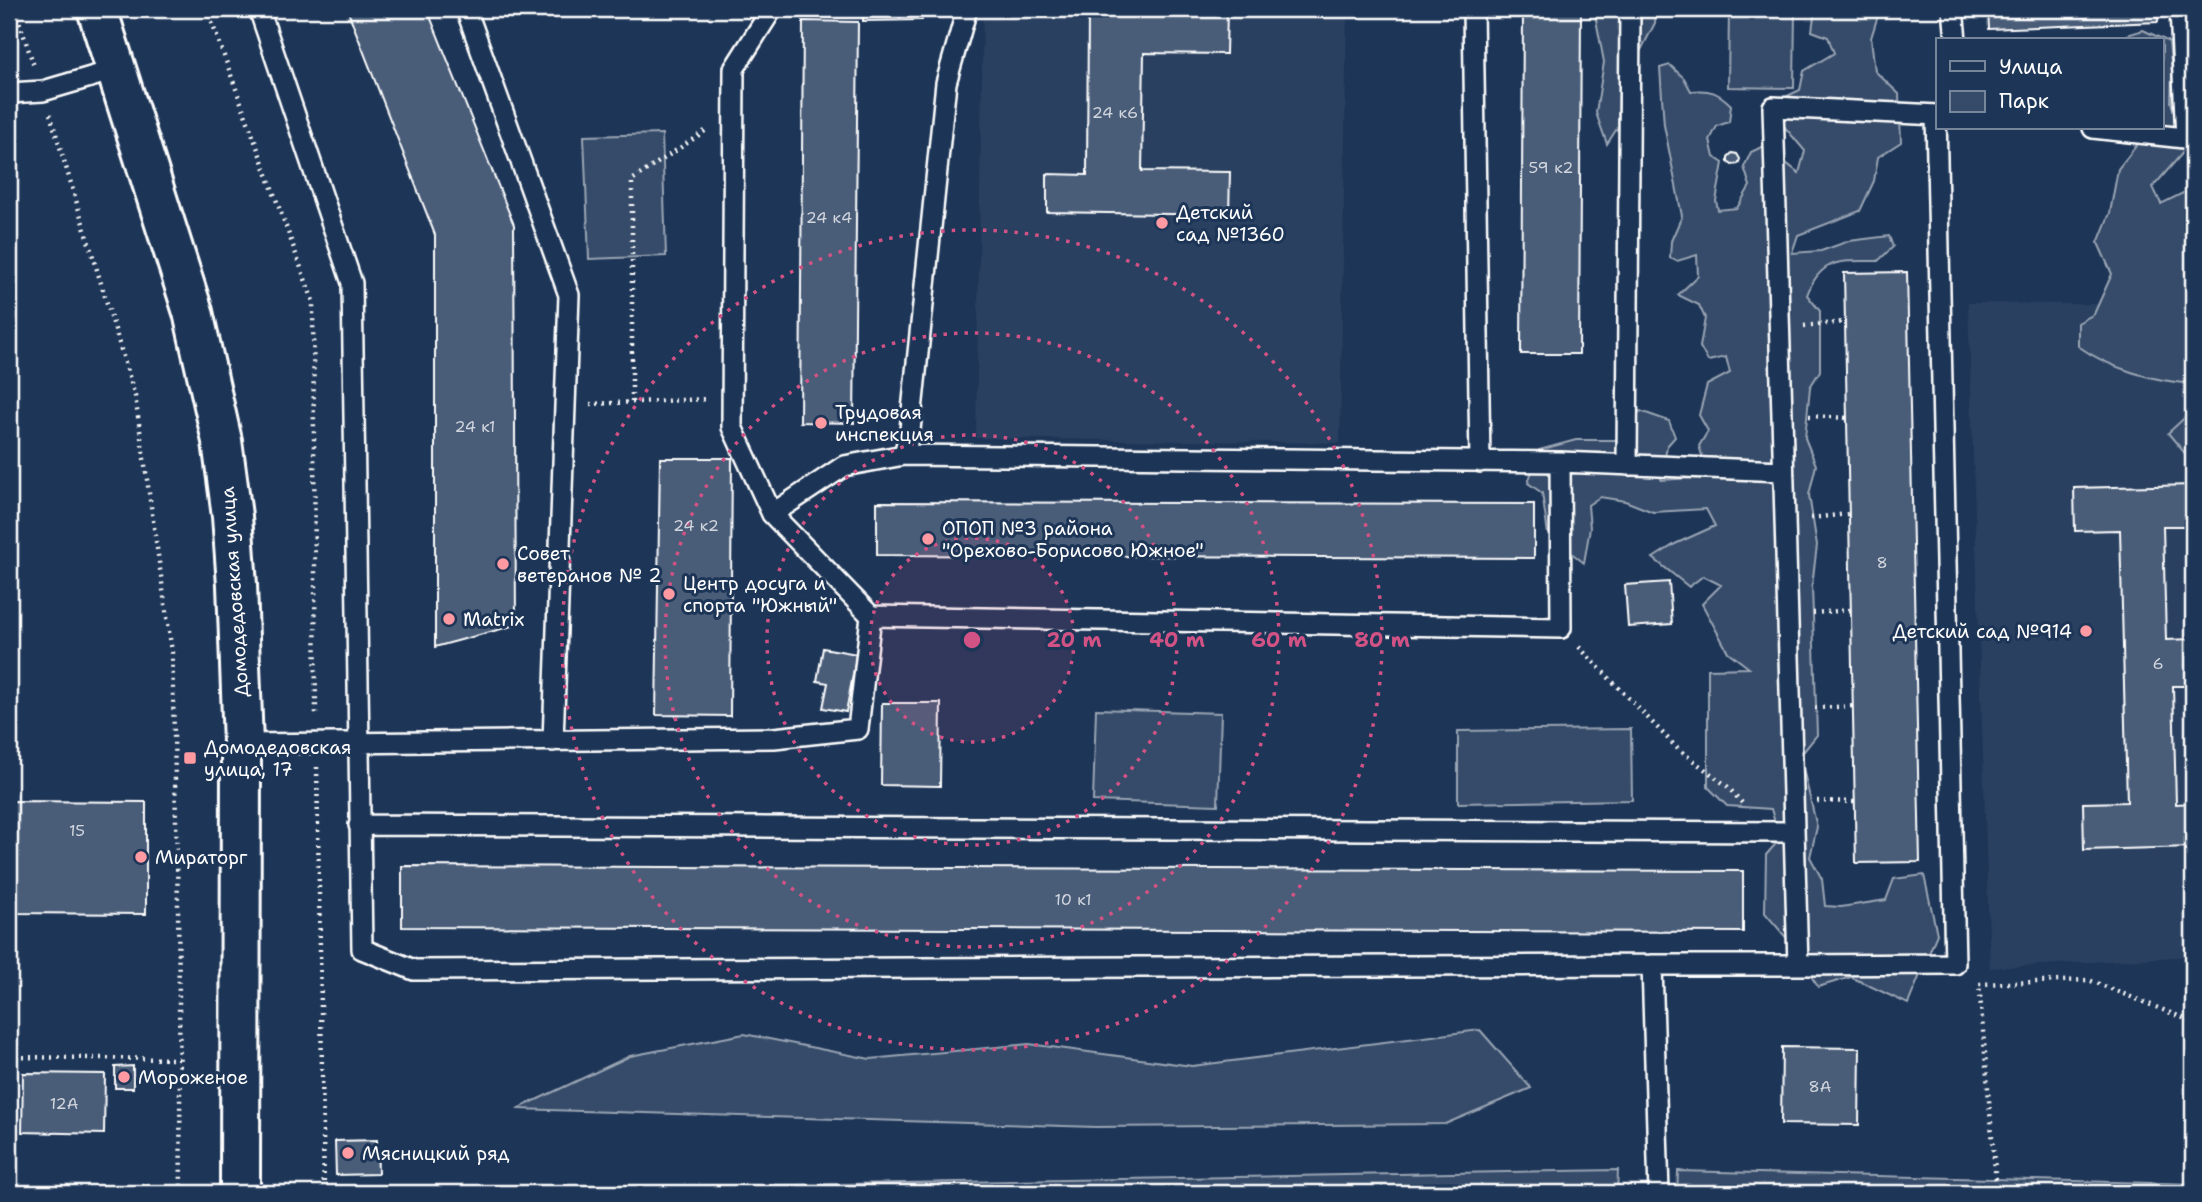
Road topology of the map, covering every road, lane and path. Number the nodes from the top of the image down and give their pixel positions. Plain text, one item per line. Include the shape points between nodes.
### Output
1 (15, 9) edge
2 (97, 9) edge
3 (207, 9) edge
4 (259, 9) edge
5 (466, 9) edge
6 (772, 9) edge
7 (967, 9) edge
8 (1473, 9) edge
9 (1630, 9) edge
10 (1953, 9) edge
11 (2180, 9) edge
12 (1956, 38) edge
13 (118, 69) junction
14 (43, 91) junction
15 (9, 93) edge
16 (734, 112) junction
17 (1936, 115) edge
18 (1937, 130) edge
19 (2111, 130) edge
20 (2190, 139) edge
21 (1844, 322) dead end
22 (1779, 328) junction
23 (733, 398) junction
24 (632, 402) junction
25 (565, 405) junction
26 (1782, 414) junction
27 (1847, 418) dead end
28 (904, 455) junction
29 (1480, 461) junction
30 (1560, 463) junction
31 (1627, 465) junction
32 (1783, 471) junction
33 (772, 514) junction
34 (1849, 514) dead end
35 (1785, 520) junction
36 (1851, 610) dead end
37 (1788, 614) junction
38 (871, 617) junction
39 (1561, 628) junction
40 (1853, 706) dead end
41 (1790, 709) junction
42 (553, 741) junction
43 (358, 743) junction
44 (243, 744) junction
45 (316, 744) junction
46 (1793, 801) junction
47 (1855, 802) dead end
48 (359, 824) junction
49 (1767, 832) junction
50 (1794, 832) junction
51 (1652, 965) junction
52 (1798, 965) junction
53 (2193, 1023) edge
54 (9, 1056) edge
55 (180, 1059) junction
56 (1602, 1187) junction
57 (9, 1188) edge
58 (181, 1191) edge
59 (777, 1191) edge
60 (975, 1191) edge
61 (1079, 1191) edge
62 (1334, 1191) edge
63 (1362, 1191) edge
64 (1659, 1191) edge
65 (324, 1192) edge
66 (546, 1192) edge
67 (240, 1193) edge
68 (1594, 1193) edge
69 (1740, 1193) edge
70 (1997, 1193) edge

1 - 14 path
2 - 13 street, Домодедовская улица
3 - 45 path via 313,301
4 - 43 lane via 352,283
5 - 25 lane via 569,295
6 - 16 lane via 734,69
7 - 28 lane via 947,83
8 - 29 lane
9 - 31 lane
10 - 12 lane
11 - 20 lane
13 - 14 lane
13 - 44 street, Домодедовская улица via 193,312 222,441 237,586
14 - 15 lane
14 - 55 path via 135,396 159,558 172,652
16 - 23 lane
16 - 24 path via 632,180
17 - 22 lane via 1773,107
18 - 52 lane via 1955,964
19 - 20 lane
21 - 22 path
22 - 26 lane
23 - 24 path
23 - 33 lane via 733,427
24 - 25 path
25 - 42 lane
26 - 27 path
26 - 32 lane
28 - 29 lane
28 - 33 lane via 844,467
29 - 30 lane
30 - 31 lane
30 - 39 lane
31 - 32 lane
32 - 35 lane
33 - 38 lane
34 - 35 path
35 - 37 lane
36 - 37 path
37 - 41 lane
38 - 39 lane
38 - 42 lane via 858,729 774,738
39 - 49 path via 1678,749 1727,786
40 - 41 path
41 - 46 lane
42 - 43 lane
43 - 45 lane
43 - 48 lane
44 - 45 lane
44 - 67 street, Домодедовская улица
45 - 65 path
46 - 47 path
46 - 50 lane
48 - 49 lane
48 - 51 lane via 362,949 414,970
49 - 50 lane
50 - 52 lane
51 - 52 lane
51 - 64 lane
53 - 70 path via 2089,980 1979,984
54 - 55 path
55 - 58 path
56 - 63 path
56 - 64 path
56 - 68 path
57 - 58 path
59 - 60 path
59 - 66 path
60 - 61 path
61 - 62 path
62 - 63 path
64 - 69 path
65 - 66 path

